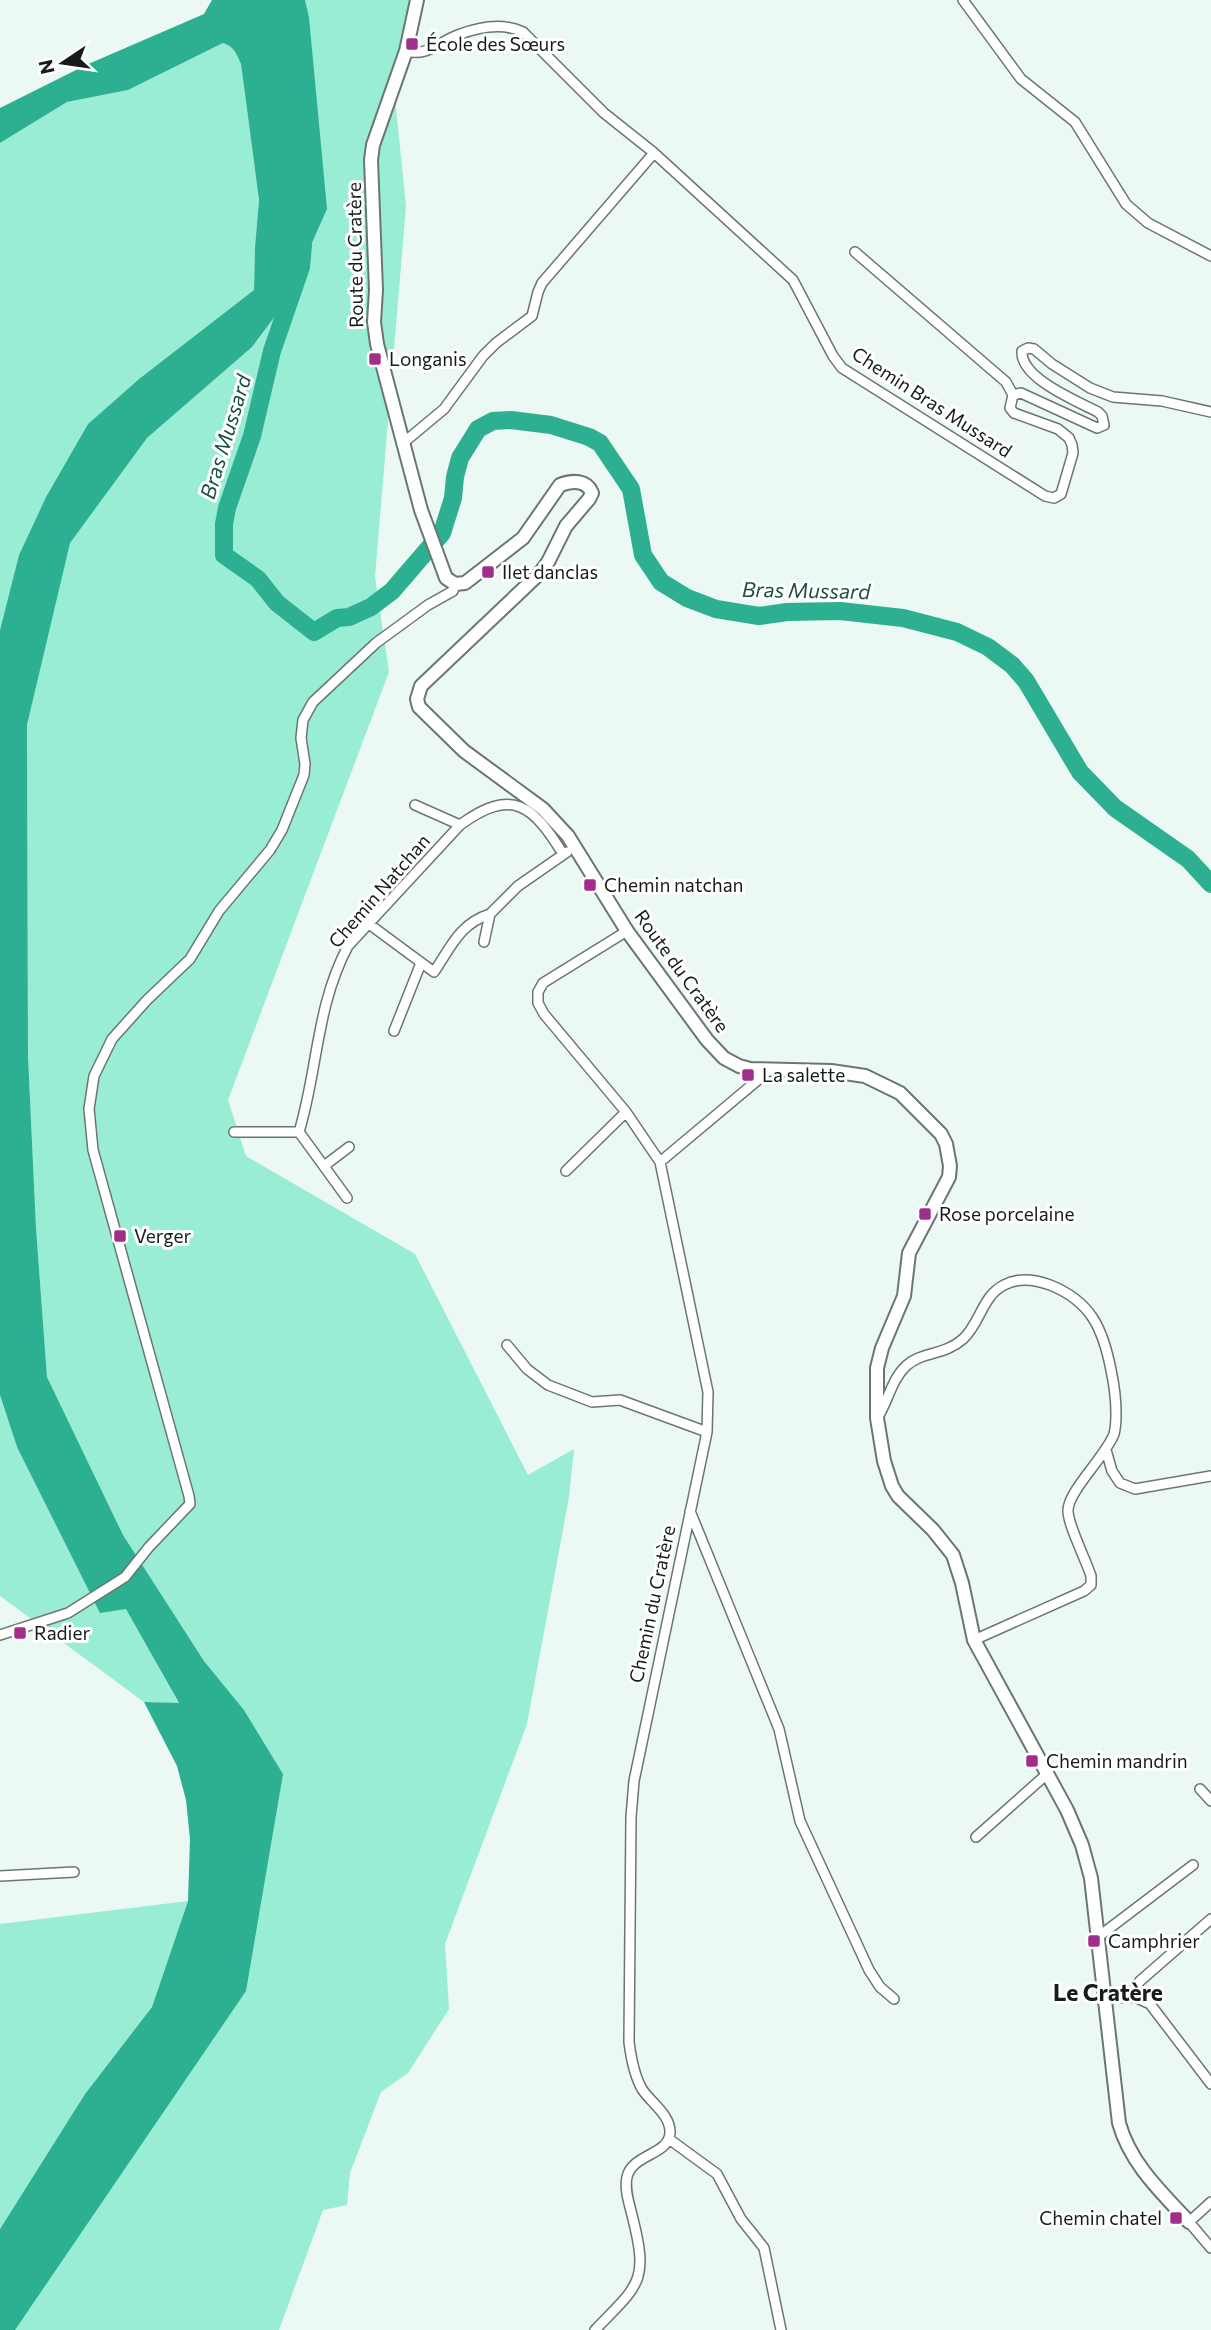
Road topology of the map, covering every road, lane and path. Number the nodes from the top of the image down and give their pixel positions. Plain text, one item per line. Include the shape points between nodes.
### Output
1 (417, 0) edge
2 (963, 0) edge
3 (406, 51) junction
4 (654, 153) junction
5 (855, 252) dead end
6 (1211, 256) edge
7 (1013, 395) junction
8 (1211, 412) edge
9 (402, 444) junction
10 (455, 584) junction
11 (415, 805) dead end
12 (460, 825) junction
13 (575, 847) junction
14 (564, 854) junction
15 (490, 914) junction
16 (369, 924) junction
17 (627, 931) junction
18 (484, 942) dead end
19 (421, 962) junction
20 (394, 1031) dead end
21 (765, 1070) junction
22 (626, 1112) junction
23 (234, 1132) dead end
24 (299, 1132) junction
25 (349, 1147) dead end
26 (660, 1162) junction
27 (324, 1166) junction
28 (566, 1171) dead end
29 (347, 1198) dead end
30 (507, 1345) dead end
31 (877, 1418) junction
32 (707, 1432) junction
33 (1106, 1450) junction
34 (1211, 1476) edge
35 (690, 1511) junction
36 (0, 1635) edge
37 (974, 1640) junction
38 (1047, 1774) junction
39 (1200, 1789) dead end
40 (1211, 1801) edge
41 (976, 1837) dead end
42 (1193, 1865) dead end
43 (74, 1872) dead end
44 (0, 1876) edge
45 (1211, 1919) edge
46 (1098, 1937) junction
47 (1135, 1997) junction
48 (1106, 1998) junction
49 (894, 1999) dead end
50 (1211, 2084) edge
51 (669, 2139) junction
52 (1211, 2202) edge
53 (1189, 2222) junction
54 (1211, 2248) edge
55 (595, 2330) edge
56 (781, 2330) edge

1 - 3 street, Route du Cratère
2 - 6 street via 1021,79 1075,122 1126,204 1148,223
3 - 4 street, Chemin Bras Mussard via 419,54 457,35 499,25 512,27 523,32 604,113
3 - 9 street, Route du Cratère via 376,132 371,160 374,322
4 - 7 street, Chemin Bras Mussard via 793,280 842,368 1045,496 1057,497 1064,489 1073,453 1069,438 1058,429 1014,413 1010,406
4 - 9 street via 542,283 531,316 496,343 444,409
5 - 7 street, Chemin Bras Mussard via 1006,382
7 - 8 street via 1021,393 1097,428 1104,425 1098,412 1046,384 1025,366 1021,351 1028,348 1090,388 1113,397
9 - 10 street, Route du Cratère via 446,578
10 - 13 street, Route du Cratère via 466,583 523,538 560,485 570,482 589,487 589,499 566,526 540,573 428,677 417,699 441,730 543,809
10 - 36 street via 453,591 376,643 313,702 303,720 304,775 282,830 219,911 190,959 112,1039 94,1076 89,1109 93,1150 190,1504 125,1577 68,1613
11 - 12 street
12 - 14 street, Chemin Natchan via 478,812 508,804 533,814
12 - 16 street, Chemin Natchan
13 - 14 street
13 - 17 street, Route du Cratère
14 - 15 street via 518,886
15 - 18 street
15 - 19 street via 463,928 434,972
16 - 19 street
16 - 24 street, Chemin Natchan via 348,946 326,996
17 - 21 street, Route du Cratère via 724,1058 738,1066
17 - 22 street, Chemin du Cratère via 543,983 538,992 538,1003 550,1023
19 - 20 street
21 - 26 street
21 - 31 street, Route du Cratère via 831,1071 883,1083 900,1093 946,1144 949,1177 915,1240 904,1296 882,1348 877,1368
22 - 26 street, Chemin du Cratère
22 - 28 street
23 - 24 street
24 - 27 street
25 - 27 street
26 - 32 street, Chemin du Cratère via 708,1392
27 - 29 street
30 - 32 street via 548,1385 592,1402 620,1400
31 - 33 street via 905,1366 918,1357 947,1351 965,1338 992,1293 1003,1285 1018,1279 1037,1280 1076,1298 1102,1335 1116,1411 1115,1432
31 - 37 street, Route du Cratère via 892,1486 953,1555
32 - 35 street, Chemin du Cratère
33 - 34 street via 1120,1483 1135,1489
33 - 37 street via 1070,1500 1068,1511 1091,1585
35 - 49 street via 779,1729 800,1821 870,1970
35 - 51 street, Chemin du Cratère via 640,1748 631,1817 629,2042 637,2077 667,2119
37 - 38 street, Route du Cratère
38 - 41 street
38 - 46 street, Route du Cratère via 1082,1845
39 - 40 street
42 - 46 street
43 - 44 street
45 - 47 street via 1140,1980
46 - 48 street, Route du Cratère
47 - 48 street
47 - 50 street via 1160,2014
48 - 53 street, Route du Cratère via 1124,2141 1150,2180
51 - 55 street via 634,2164 627,2176 640,2249 638,2279
51 - 56 street via 717,2174 741,2219 764,2248
52 - 53 street
53 - 54 street, Route du Cratère

